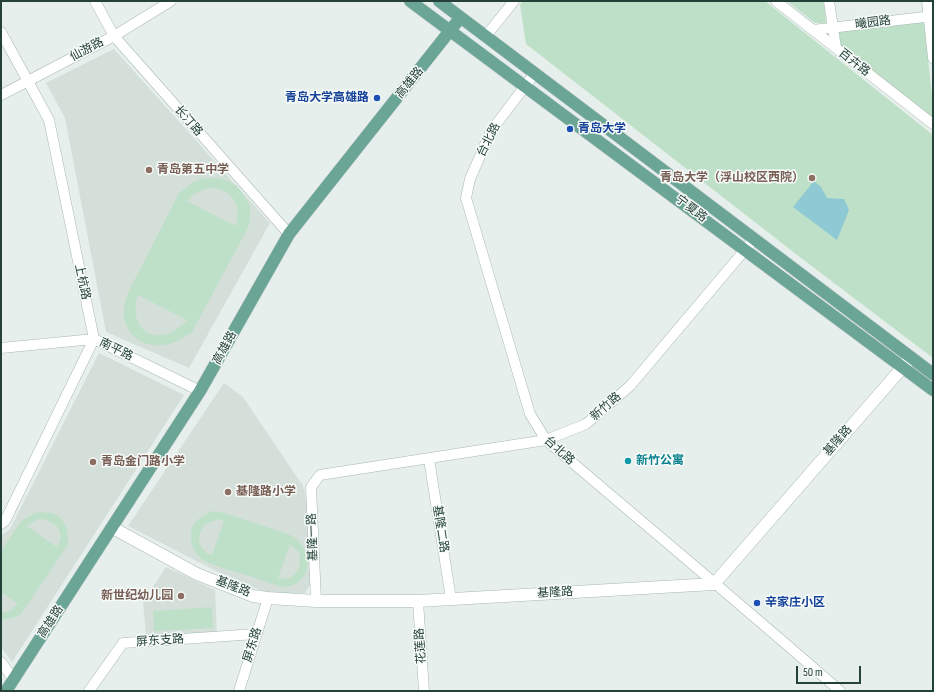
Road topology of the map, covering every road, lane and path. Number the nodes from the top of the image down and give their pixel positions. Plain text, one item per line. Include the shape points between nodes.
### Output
1 (95, 1) edge
2 (171, 1) edge
3 (410, 1) edge
4 (514, 1) edge
5 (776, 1) edge
6 (829, 1) edge
7 (927, 1) edge
8 (443, 2) edge
9 (931, 16) edge
10 (460, 18) junction
11 (833, 28) junction
12 (813, 30) junction
13 (1, 32) edge
14 (450, 32) junction
15 (114, 36) junction
16 (485, 37) junction
17 (836, 48) junction
18 (933, 58) edge
19 (535, 73) junction
20 (28, 81) junction
21 (524, 87) junction
22 (1, 95) edge
23 (933, 124) edge
24 (289, 234) junction
25 (755, 238) junction
26 (745, 250) junction
27 (94, 339) junction
28 (1, 348) edge
29 (911, 358) junction
30 (902, 368) junction
31 (933, 374) edge
32 (933, 390) edge
33 (200, 391) junction
34 (546, 440) junction
35 (429, 460) junction
36 (320, 475) joint
37 (1, 524) edge
38 (113, 528) junction
39 (714, 584) junction
40 (268, 598) junction
41 (451, 598) junction
42 (316, 601) junction
43 (418, 601) junction
44 (256, 634) junction
45 (1, 662) edge
46 (14, 680) junction
47 (6, 691) edge
48 (89, 691) edge
49 (239, 691) edge
50 (424, 691) edge
51 (840, 691) edge

1 - 15 street, 长汀路
2 - 15 street, 仙游路
3 - 14 main road, 宁夏路
4 - 16 street
5 - 12 street, 百卉路
6 - 11 street
7 - 9 street
8 - 10 main road, 宁夏路
9 - 11 street, 曦园路
9 - 18 street
10 - 14 main road, 高雄路
10 - 16 main road, 宁夏路
11 - 12 street, 曦园路
11 - 17 street
12 - 17 street, 百卉路
13 - 20 street, 上杭路
14 - 21 main road, 宁夏路
14 - 24 main road, 高雄路
15 - 20 street, 仙游路
15 - 24 street, 长汀路
16 - 19 main road, 宁夏路
17 - 23 street, 百卉路
19 - 21 street, 台北路
19 - 25 main road, 宁夏路
20 - 22 street, 仙游路
20 - 27 street, 上杭路 via 48,120
21 - 26 main road, 宁夏路
21 - 34 street, 台北路 via 491,130 470,179 466,198 530,414
24 - 33 main road, 高雄路
25 - 26 street, 新竹路
25 - 29 main road, 宁夏路
26 - 30 main road, 宁夏路
26 - 34 street, 新竹路 via 630,386 586,424
27 - 28 street, 南平路
27 - 33 street, 南平路
27 - 37 street via 5,522
29 - 30 street, 基隆路
29 - 31 main road, 宁夏路
30 - 32 main road, 宁夏路
30 - 39 street, 基隆路
33 - 38 main road, 高雄路
34 - 35 street, 新竹路
34 - 39 street, 台北路
35 - 36 street, 新竹路
35 - 41 street, 基隆二路
36 - 42 street, 基隆一路 via 311,487
38 - 40 street, 基隆路 via 198,574 253,596
38 - 46 main road, 高雄路
39 - 41 street, 基隆路
39 - 51 street, 台北路 via 750,611
40 - 42 street, 基隆路
40 - 44 street, 屏东路
41 - 43 street, 基隆路
42 - 43 street, 基隆路
43 - 50 street, 花莲路
44 - 48 street, 屏东支路 via 123,643
44 - 49 street, 屏东路
45 - 46 street
46 - 47 main road, 高雄路

